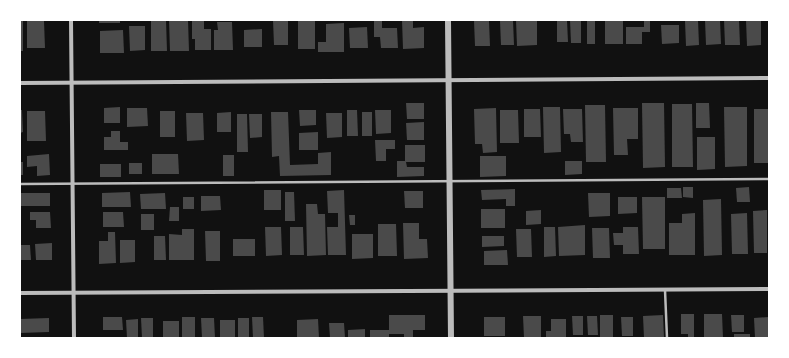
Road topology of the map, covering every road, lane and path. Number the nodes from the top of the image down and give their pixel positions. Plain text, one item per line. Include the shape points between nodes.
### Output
1 (72, 20) edge
2 (448, 20) edge
3 (769, 78) edge
4 (449, 80) junction
5 (20, 83) edge
6 (72, 83) junction
7 (769, 179) edge
8 (450, 181) junction
9 (20, 184) edge
10 (73, 184) junction
11 (769, 289) edge
12 (450, 290) junction
13 (665, 290) junction
14 (74, 293) junction
15 (20, 294) edge
16 (74, 338) edge
17 (451, 338) edge
18 (667, 338) edge

1 - 6 street
2 - 4 street
3 - 4 street
4 - 6 street
4 - 8 street
5 - 6 street
6 - 10 street
7 - 8 lane
8 - 10 lane
8 - 12 street
9 - 10 lane
10 - 14 street
11 - 13 street
12 - 13 street
12 - 14 street
12 - 17 street
13 - 18 lane
14 - 15 street
14 - 16 street

